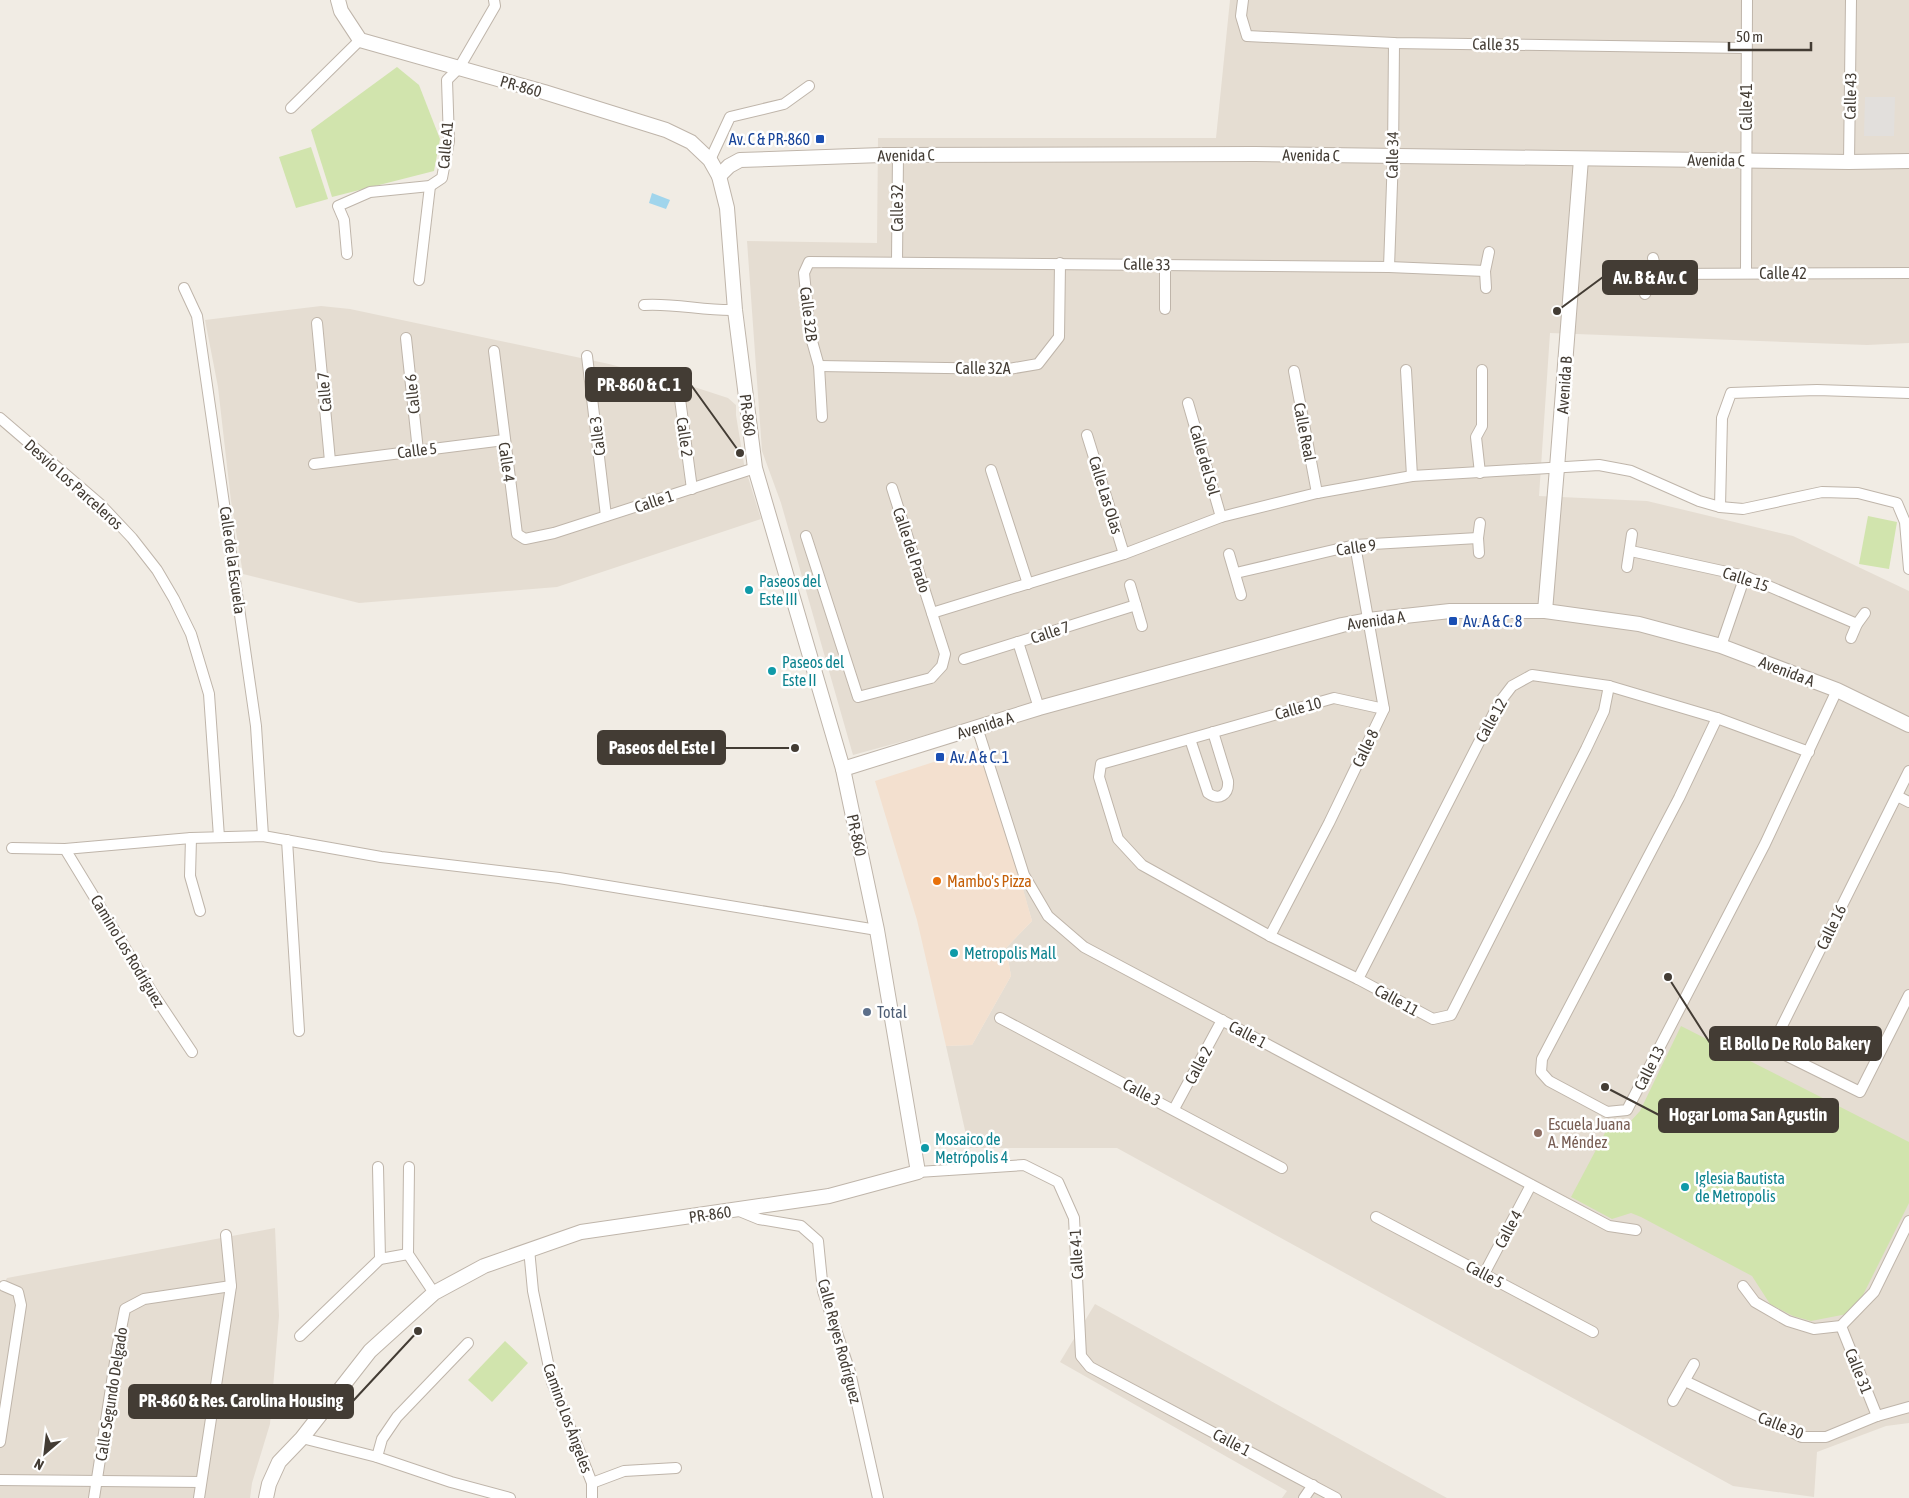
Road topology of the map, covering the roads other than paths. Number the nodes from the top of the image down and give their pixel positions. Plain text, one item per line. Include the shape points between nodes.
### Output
1 (338, 0) edge
2 (494, 0) edge
3 (1243, 0) edge
4 (1747, 0) edge
5 (1851, 0) edge
6 (360, 40) junction
7 (1394, 42) junction
8 (1746, 48) junction
9 (459, 68) junction
10 (810, 86) dead end
11 (291, 108) dead end
12 (898, 155) junction
13 (1393, 156) junction
14 (1581, 159) junction
15 (710, 160) junction
16 (1746, 160) junction
17 (1909, 161) edge
18 (1849, 162) junction
19 (719, 176) junction
20 (430, 186) junction
21 (1489, 252) dead end
22 (347, 254) dead end
23 (1653, 258) dead end
24 (809, 262) joint
25 (897, 262) junction
26 (1060, 263) junction
27 (1165, 264) junction
28 (1389, 267) junction
29 (1485, 271) junction
30 (1909, 273) edge
31 (1657, 274) junction
32 (1746, 274) junction
33 (418, 280) dead end
34 (184, 288) dead end
35 (1486, 288) dead end
36 (1645, 294) dead end
37 (644, 305) dead end
38 (1165, 309) dead end
39 (735, 310) junction
40 (317, 323) dead end
41 (406, 338) dead end
42 (494, 351) dead end
43 (587, 356) dead end
44 (819, 366) junction
45 (1406, 370) dead end
46 (1482, 370) dead end
47 (1294, 371) dead end
48 (678, 384) dead end
49 (1909, 393) edge
50 (1188, 403) dead end
51 (822, 417) dead end
52 (0, 418) edge
53 (1087, 435) dead end
54 (504, 440) junction
55 (418, 450) junction
56 (330, 461) junction
57 (314, 464) dead end
58 (755, 468) junction
59 (1557, 468) junction
60 (991, 470) dead end
61 (1480, 473) junction
62 (1412, 476) junction
63 (892, 488) dead end
64 (692, 489) junction
65 (1317, 493) junction
66 (1720, 507) junction
67 (606, 516) junction
68 (1221, 517) junction
69 (1480, 523) dead end
70 (554, 533) joint
71 (1632, 534) dead end
72 (806, 536) dead end
73 (1478, 538) junction
74 (1355, 545) junction
75 (1630, 551) junction
76 (1479, 552) dead end
77 (1124, 554) junction
78 (1229, 554) dead end
79 (1627, 566) dead end
80 (1909, 569) edge
81 (1236, 573) junction
82 (1745, 576) junction
83 (1028, 584) junction
84 (1130, 585) dead end
85 (1241, 595) dead end
86 (1136, 605) junction
87 (1545, 611) junction
88 (932, 613) junction
89 (1864, 613) dead end
90 (1368, 620) junction
91 (1857, 624) junction
92 (1142, 626) dead end
93 (1852, 638) dead end
94 (1018, 642) junction
95 (1721, 646) junction
96 (964, 659) dead end
97 (1609, 686) junction
98 (1837, 690) junction
99 (1039, 708) junction
100 (1384, 708) junction
101 (1717, 718) junction
102 (1909, 725) edge
103 (977, 727) junction
104 (1213, 732) junction
105 (1190, 739) junction
106 (1809, 752) junction
107 (843, 769) junction
108 (1100, 770) joint
109 (1909, 771) edge
110 (1897, 796) junction
111 (1909, 802) edge
112 (263, 836) junction
113 (219, 837) junction
114 (191, 838) junction
115 (287, 840) junction
116 (12, 848) dead end
117 (66, 849) junction
118 (200, 911) dead end
119 (877, 930) junction
120 (1270, 936) junction
121 (1358, 979) junction
122 (1909, 995) edge
123 (1000, 1018) dead end
124 (1222, 1020) junction
125 (299, 1031) dead end
126 (192, 1052) dead end
127 (1174, 1109) junction
128 (378, 1167) dead end
129 (409, 1167) dead end
130 (1282, 1168) dead end
131 (918, 1172) junction
132 (1531, 1185) junction
133 (736, 1210) junction
134 (1376, 1217) dead end
135 (1909, 1222) edge
136 (1636, 1230) dead end
137 (226, 1235) dead end
138 (529, 1249) junction
139 (408, 1254) junction
140 (380, 1259) junction
141 (1484, 1274) junction
142 (4, 1286) dead end
143 (230, 1286) junction
144 (1743, 1286) dead end
145 (434, 1293) junction
146 (1841, 1326) junction
147 (1593, 1332) dead end
148 (300, 1336) dead end
149 (468, 1343) dead end
150 (1694, 1364) dead end
151 (1684, 1381) junction
152 (1127, 1387) joint
153 (1673, 1401) dead end
154 (1909, 1407) edge
155 (1877, 1416) junction
156 (302, 1438) junction
157 (0, 1442) edge
158 (377, 1457) junction
159 (676, 1468) dead end
160 (0, 1480) edge
161 (97, 1482) junction
162 (201, 1482) junction
163 (592, 1483) junction
164 (1313, 1485) junction
165 (94, 1498) edge
166 (199, 1498) edge
167 (266, 1498) edge
168 (510, 1498) edge
169 (592, 1498) edge
170 (878, 1498) edge
171 (1304, 1498) edge
172 (1336, 1498) edge

1 - 6 street via 341,11
2 - 9 street, Calle A1 via 495,6
3 - 7 street, Calle 35 via 1241,16 1247,36
4 - 8 street, Calle 41
5 - 18 street, Calle 43
6 - 9 street, PR-860 / PR-860
6 - 11 street
7 - 8 street, Calle 35
7 - 13 street, Calle 34
8 - 16 street, Calle 41
9 - 15 street, PR-860 / PR-860 via 666,130 691,142
9 - 20 street, Calle A1 via 447,80 449,141 442,178
10 - 15 street via 784,104 730,117
12 - 13 street, Avenida C
12 - 19 street, Avenida C via 740,160
12 - 25 street, Calle 32
13 - 14 street, Avenida C
13 - 28 street, Calle 34
14 - 16 street, Avenida C
14 - 59 street, Avenida B
15 - 19 street, PR-860 / PR-860
16 - 18 street, Avenida C
16 - 32 street, Calle 41
17 - 18 street, Avenida C
19 - 39 street, PR-860 / PR-860 via 727,208
20 - 22 street, Calle A1 via 370,192 338,206 344,220
20 - 33 street
21 - 29 street
23 - 31 street
24 - 25 street, Calle 33
24 - 44 street, Calle 32B via 804,273 810,334
25 - 26 street, Calle 33
26 - 27 street, Calle 33
26 - 44 street, Calle 32A via 1059,337 1038,364 1009,369
27 - 28 street, Calle 33
27 - 38 street
28 - 29 street, Calle 33
29 - 35 street
30 - 32 street, Calle 42
31 - 32 street, Calle 42
31 - 36 street
34 - 112 street, Calle de la Escuela via 198,316 256,726
37 - 39 street
39 - 58 street, PR-860 / PR-860
40 - 56 street, Calle 7
41 - 55 street, Calle 6
42 - 54 street, Calle 4
43 - 67 street, Calle 3
44 - 51 street, Calle 32B
45 - 62 street
46 - 61 street via 1482,426 1476,437
47 - 65 street, Calle Real
48 - 64 street, Calle 2
49 - 66 street via 1817,390 1731,393 1722,418
50 - 68 street, Calle del Sol
52 - 113 street, Desvío Los Parceleros via 107,511 157,570 174,599 191,634 209,694
53 - 77 street, Calle Las Olas
54 - 55 street, Calle 5
54 - 70 street, Calle 4 via 517,534 525,538
55 - 56 street, Calle 5
56 - 57 street, Calle 5
58 - 64 street, Calle 1
58 - 107 street, PR-860 / PR-860
59 - 61 street
59 - 66 street via 1599,464 1631,471 1698,501
59 - 87 street, Avenida B
60 - 83 street
61 - 62 street
62 - 65 street
63 - 88 street, Calle del Prado
64 - 67 street, Calle 1
65 - 68 street
66 - 80 street via 1743,509 1822,492 1858,493 1897,503 1905,522
67 - 70 street, Calle 1
68 - 77 street
69 - 73 street
71 - 75 street
72 - 88 street, Calle del Prado via 858,697 931,678 942,666 945,654
73 - 74 street, Calle 9
73 - 76 street
74 - 81 street, Calle 9
74 - 90 street, Calle 8
75 - 79 street
75 - 82 street, Calle 15
77 - 83 street
78 - 81 street
81 - 85 street
82 - 91 street, Calle 15
82 - 95 street
83 - 88 street
84 - 86 street
86 - 92 street
86 - 94 street, Calle 7
87 - 90 street, Avenida A via 1450,610
87 - 95 street, Avenida A via 1639,624
89 - 91 street
90 - 99 street, Avenida A
90 - 100 street, Calle 8
91 - 93 street
94 - 96 street, Calle 7
94 - 99 street
95 - 98 street, Avenida A
97 - 101 street, Calle 12
97 - 121 street, Calle 12 via 1532,675 1512,686 1499,703
97 - 121 street, Calle 11 via 1604,711 1586,749 1451,1015 1432,1019
98 - 102 street, Avenida A
98 - 106 street, Calle 13
99 - 103 street, Avenida A
100 - 104 street, Calle 10 via 1334,698
100 - 120 street, Calle 8
101 - 106 street, Calle 12
101 - 106 street, Calle 13 via 1679,798 1542,1059 1541,1072 1549,1081 1607,1112 1627,1110
103 - 107 street, Avenida A
103 - 124 street, Calle 1 via 1024,875 1048,916 1084,947
104 - 105 street, Calle 10
104 - 105 street via 1228,781 1226,793 1218,798 1208,793
105 - 108 street, Calle 10 via 1101,764
107 - 119 street, PR-860 / PR-860
108 - 120 street, Calle 11 via 1099,777 1118,839 1142,865
109 - 110 street
110 - 111 street
110 - 122 street, Calle 16 via 1771,1048 1860,1092
112 - 113 street
112 - 115 street
113 - 114 street
114 - 117 street
114 - 118 street via 190,876
115 - 119 street via 380,857 559,878
115 - 125 street
116 - 117 street
117 - 126 street, Camino Los Rodríguez
119 - 131 street, PR-860 / PR-860
120 - 121 street, Calle 11
123 - 127 street, Calle 3
124 - 127 street, Calle 2
124 - 132 street, Calle 1
127 - 130 street, Calle 3
128 - 140 street
129 - 139 street
131 - 133 street, PR-860 / PR-860 via 829,1196
131 - 152 street, Calle 4-1 via 1024,1165 1058,1182 1074,1218 1081,1356 1090,1368
132 - 136 street, Calle 1 via 1609,1226
132 - 141 street, Calle 4
133 - 138 street, PR-860 / PR-860 via 580,1232
133 - 170 street, Calle Reyes Rodríguez via 759,1219 801,1226 818,1241 823,1291 850,1372
134 - 141 street, Calle 5
135 - 146 street via 1874,1292
137 - 143 street
138 - 145 street, PR-860 / PR-860 via 484,1266
138 - 163 street, Camino Los Ángeles via 533,1292 552,1382
139 - 140 street
139 - 145 street
140 - 148 street
141 - 147 street, Calle 5
142 - 157 street via 18,1292 20,1305
143 - 161 street, Calle Segundo Delgado via 144,1299 126,1308
143 - 162 street
144 - 146 street via 1754,1302 1788,1321 1814,1328
145 - 156 street, PR-860 / PR-860 via 370,1350
146 - 155 street, Calle 31
149 - 158 street via 397,1416 382,1438
150 - 151 street
151 - 153 street
151 - 155 street, Calle 30 via 1802,1437 1826,1437
152 - 164 street, Calle 1
154 - 155 street, Calle 30
156 - 158 street
156 - 167 street, PR-860 / PR-860 via 279,1462
158 - 168 street
159 - 163 street via 624,1471
160 - 161 street
161 - 162 street
161 - 165 street, Calle Segundo Delgado
162 - 166 street
163 - 169 street, Camino Los Ángeles
164 - 171 street
164 - 172 street, Calle 1

